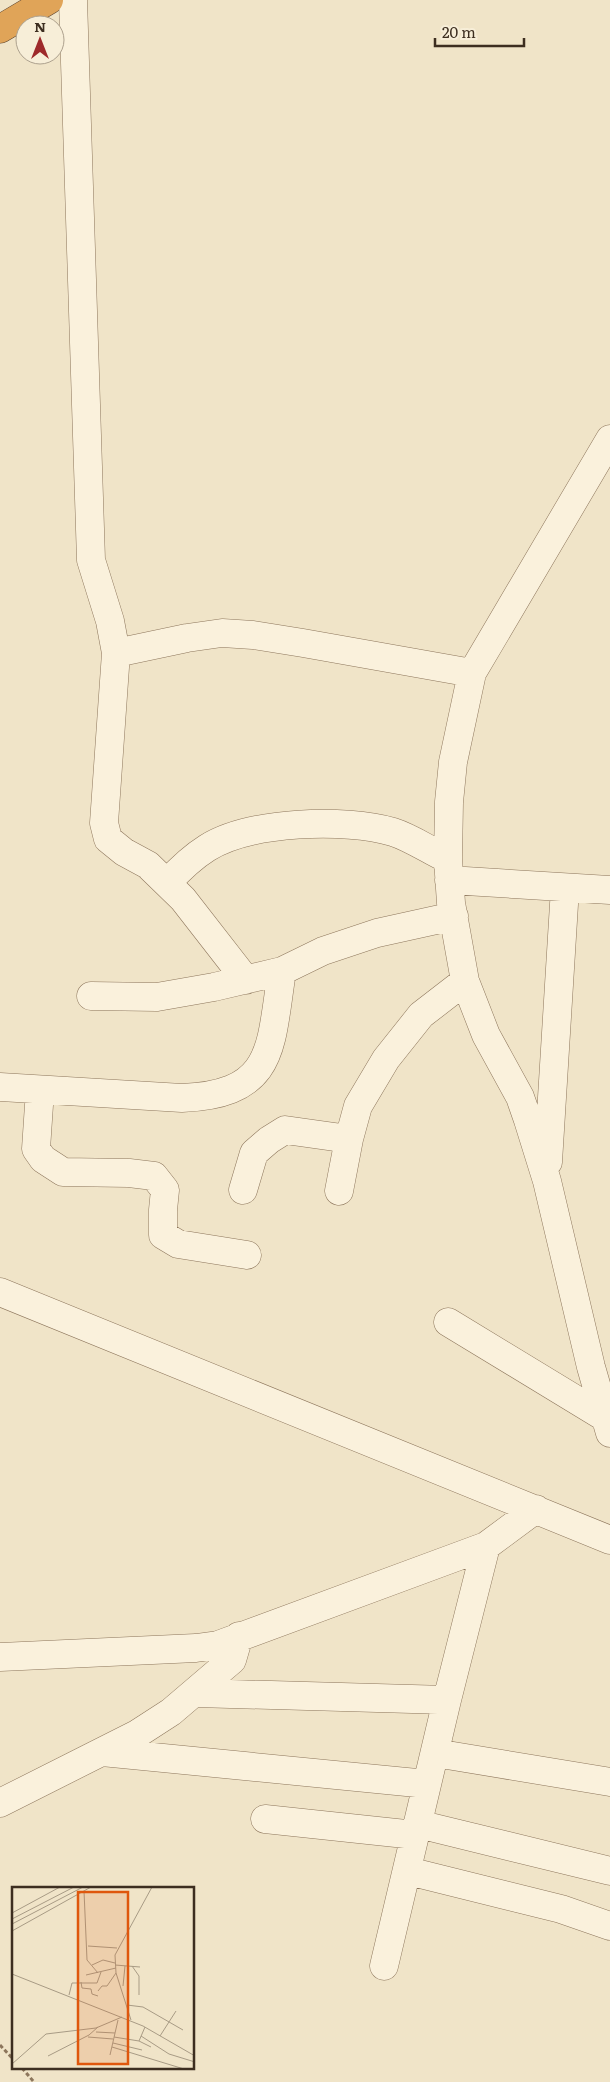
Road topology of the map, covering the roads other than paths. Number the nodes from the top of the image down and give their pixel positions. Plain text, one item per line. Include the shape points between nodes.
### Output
1 (49, 0) edge
2 (73, 0) edge
3 (0, 29) edge
4 (610, 439) edge
5 (116, 653) junction
6 (472, 674) junction
7 (448, 870) junction
8 (167, 883) junction
9 (565, 888) junction
10 (610, 890) edge
11 (454, 916) junction
12 (282, 971) junction
13 (246, 980) junction
14 (465, 981) junction
15 (91, 996) dead end
16 (0, 1087) edge
17 (40, 1090) junction
18 (349, 1139) junction
19 (547, 1181) junction
20 (242, 1190) dead end
21 (339, 1191) dead end
22 (247, 1255) dead end
23 (0, 1292) edge
24 (448, 1322) dead end
25 (601, 1367) edge
26 (608, 1425) edge
27 (536, 1509) junction
28 (610, 1540) edge
29 (486, 1546) junction
30 (239, 1636) junction
31 (0, 1657) edge
32 (196, 1693) junction
33 (447, 1700) junction
34 (102, 1752) junction
35 (435, 1753) junction
36 (610, 1782) edge
37 (427, 1784) junction
38 (0, 1803) edge
39 (265, 1819) dead end
40 (417, 1829) junction
41 (408, 1871) junction
42 (610, 1871) edge
43 (610, 1926) edge
44 (384, 1966) dead end

1 - 3 highway
2 - 5 street via 91,560 110,621
4 - 6 street
5 - 6 street via 222,633 253,635
5 - 8 street via 104,822 108,839 148,865
6 - 7 street via 453,762
7 - 8 street via 395,833 372,827 301,824 238,835 208,847
7 - 9 street
7 - 11 street
8 - 13 street
9 - 10 street
9 - 19 street
11 - 12 street via 377,933 323,951
11 - 14 street
12 - 13 street
12 - 17 street via 270,1044 259,1070 242,1085 203,1098
13 - 15 street via 156,996
14 - 18 street via 421,1015 386,1059 358,1106
14 - 19 street via 486,1035 520,1097
16 - 17 street
17 - 22 street via 36,1150 43,1159 63,1172 154,1176 165,1190 162,1235 178,1244
18 - 20 street via 285,1130 254,1153
18 - 21 street
19 - 25 street
23 - 27 street
24 - 26 street
25 - 26 street
27 - 28 street
27 - 29 street
29 - 30 street
29 - 33 street
30 - 31 street via 218,1645 196,1648
30 - 32 street via 232,1660
32 - 33 street
32 - 34 street via 158,1721
33 - 35 street
34 - 37 street
34 - 38 street
35 - 36 street
35 - 37 street
37 - 40 street
39 - 40 street
40 - 41 street
40 - 42 street
41 - 43 street via 561,1909
41 - 44 street

